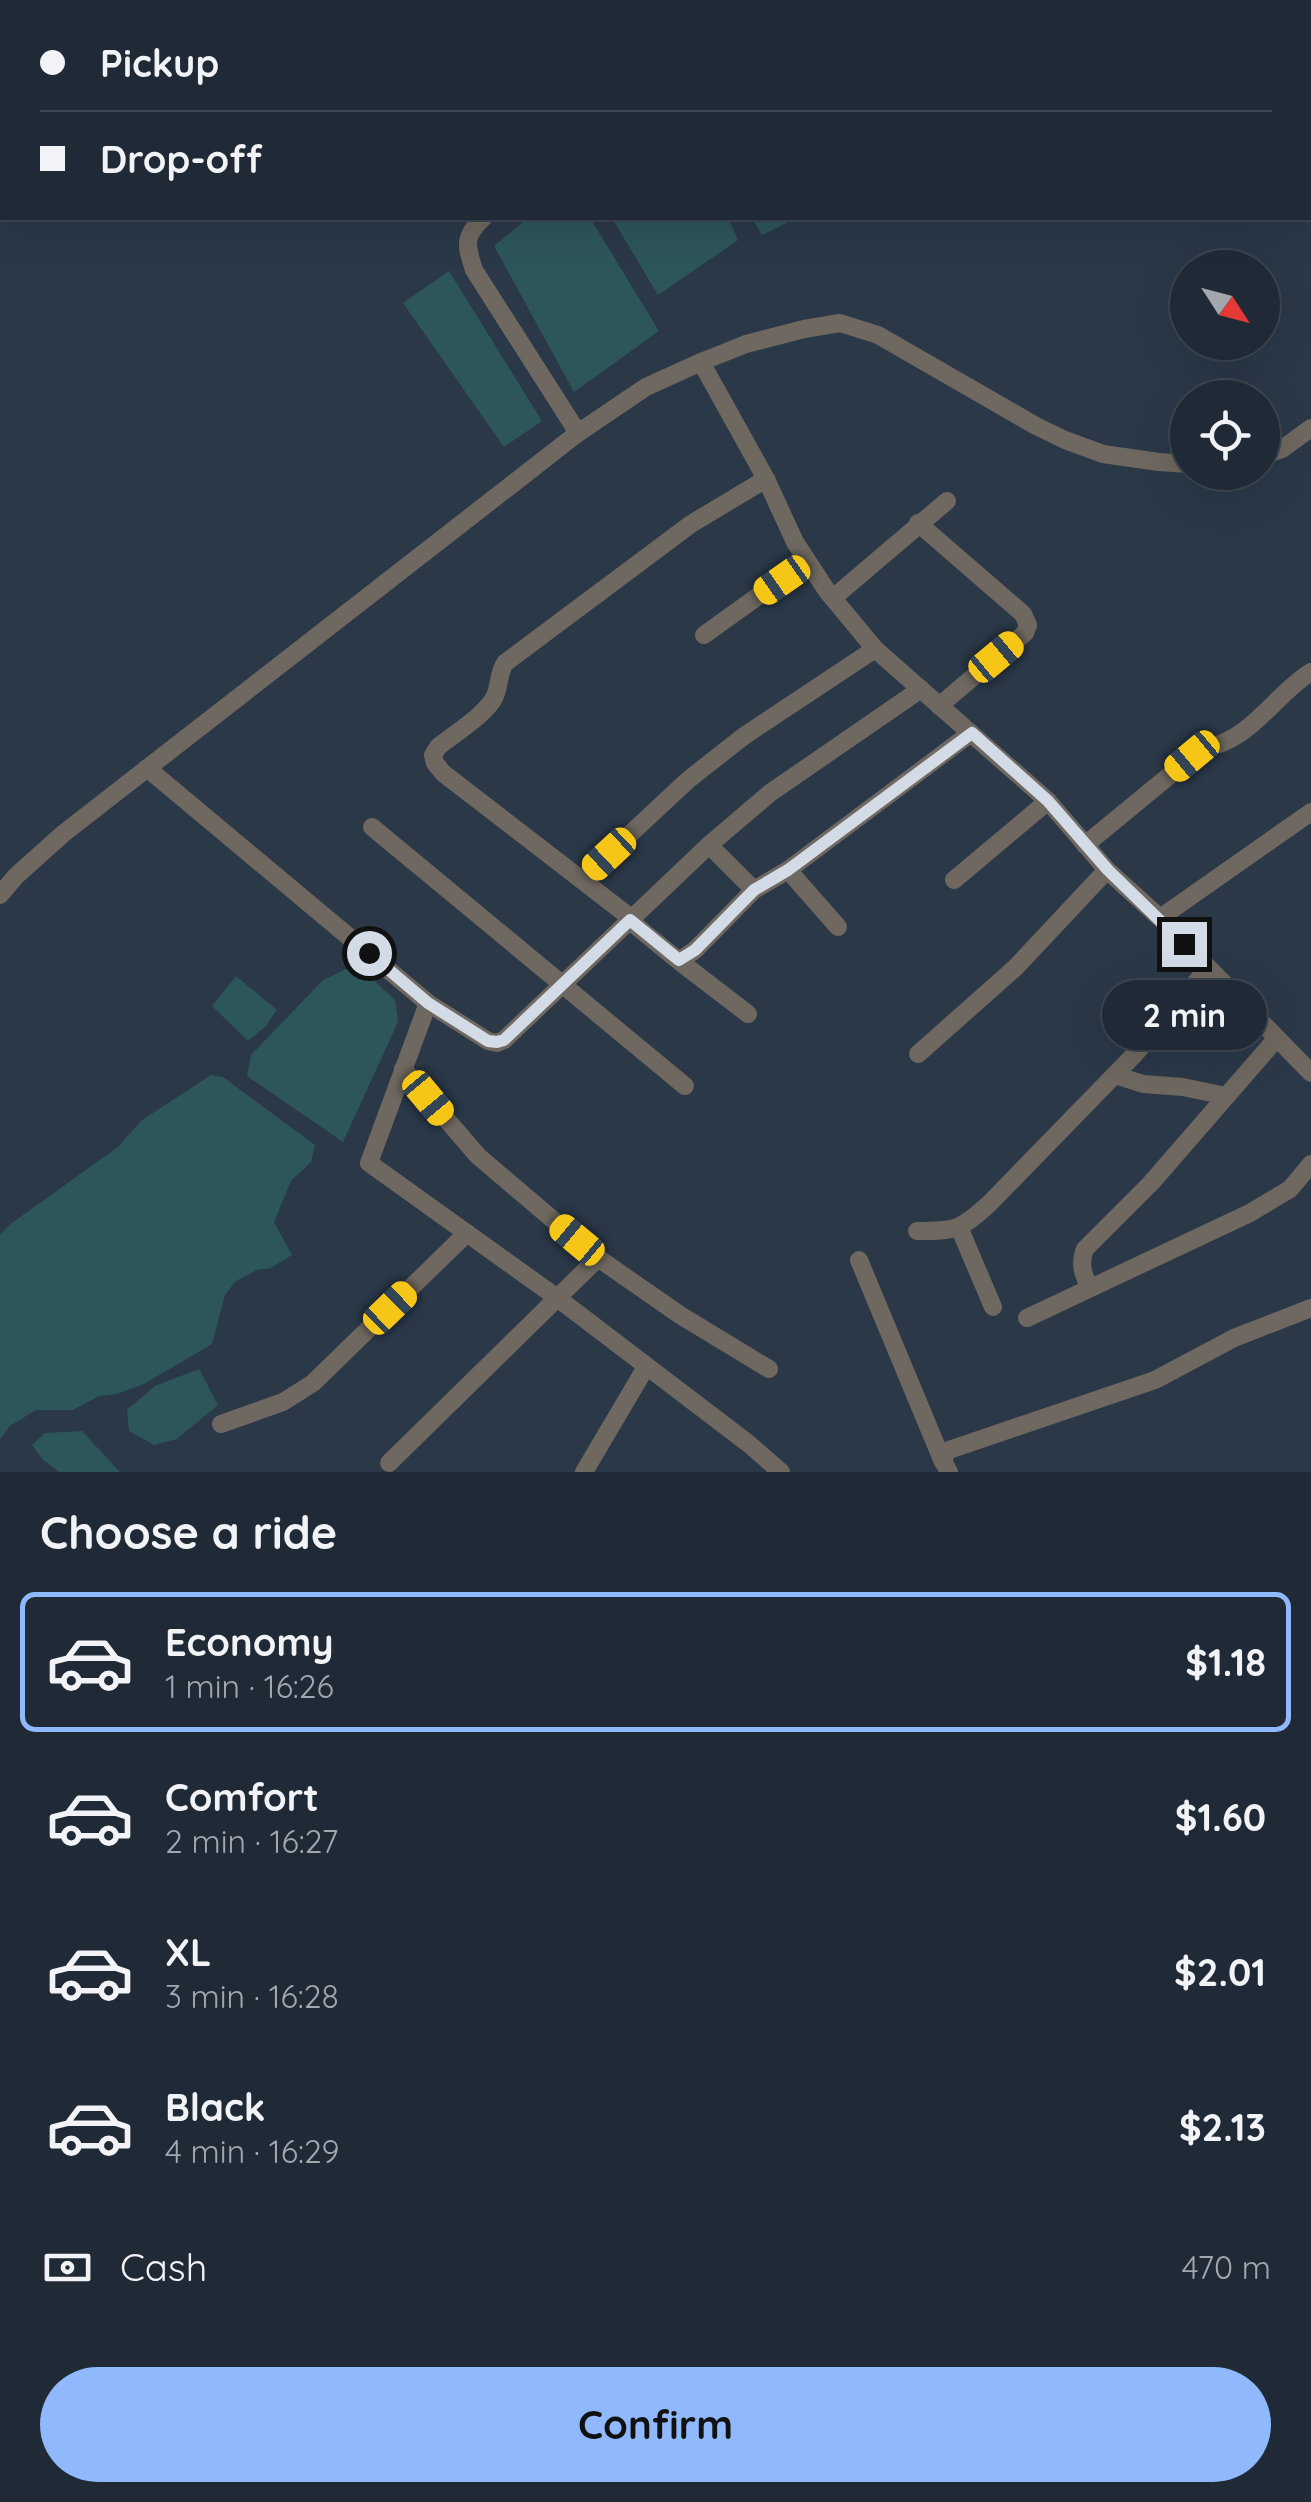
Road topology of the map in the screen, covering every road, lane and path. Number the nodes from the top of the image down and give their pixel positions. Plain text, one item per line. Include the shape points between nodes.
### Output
1 (469, 222) edge
2 (701, 362) junction
3 (1311, 428) edge
4 (578, 432) junction
5 (1280, 450) edge
6 (1170, 463) edge
7 (766, 479) junction
8 (946, 502) dead end
9 (918, 523) junction
10 (808, 561) junction
11 (832, 598) junction
12 (704, 636) dead end
13 (874, 649) junction
14 (1311, 672) edge
15 (920, 689) junction
16 (940, 706) junction
17 (972, 733) junction
18 (147, 768) junction
19 (1048, 801) junction
20 (1311, 812) edge
21 (372, 827) dead end
22 (708, 845) junction
23 (1085, 845) junction
24 (788, 870) junction
25 (1108, 870) junction
26 (582, 879) junction
27 (954, 880) dead end
28 (754, 890) junction
29 (0, 895) edge
30 (1160, 918) junction
31 (630, 919) junction
32 (838, 927) dead end
33 (679, 960) junction
34 (1208, 968) junction
35 (562, 984) junction
36 (428, 1003) junction
37 (748, 1014) dead end
38 (1277, 1038) junction
39 (918, 1054) dead end
40 (403, 1069) junction
41 (1311, 1073) edge
42 (1115, 1074) junction
43 (686, 1086) dead end
44 (1226, 1096) junction
45 (1311, 1164) edge
46 (959, 1227) junction
47 (917, 1230) dead end
48 (467, 1233) junction
49 (598, 1258) junction
50 (858, 1260) dead end
51 (1090, 1288) junction
52 (556, 1297) junction
53 (993, 1308) dead end
54 (1311, 1308) edge
55 (1028, 1318) dead end
56 (646, 1367) junction
57 (770, 1369) dead end
58 (221, 1424) dead end
59 (389, 1463) dead end
60 (946, 1467) edge
61 (584, 1472) edge
62 (781, 1472) edge

1 - 4 street via 474,270
2 - 4 street via 646,386
2 - 6 street via 746,344 840,324 878,335 1065,440 1103,454
2 - 7 street
3 - 5 street
4 - 18 street
7 - 10 street
7 - 26 street via 692,524 505,663 495,698 433,756 443,773
8 - 9 street
9 - 11 street
9 - 16 street via 1028,625
10 - 11 street
10 - 12 street
11 - 13 street
13 - 15 street
13 - 26 street via 688,780
14 - 23 street via 1249,726 1192,756
15 - 16 street
15 - 22 street via 770,793
16 - 17 street
17 - 19 street
17 - 24 street
18 - 29 street via 64,833
18 - 36 street
19 - 23 street
19 - 27 street
20 - 30 street
21 - 35 street
22 - 28 street
22 - 31 street
23 - 25 street
24 - 28 street
24 - 32 street
25 - 30 street
25 - 39 street via 1015,968
26 - 31 street
28 - 33 street
30 - 34 street
31 - 33 street
31 - 35 street
33 - 37 street
34 - 38 street
34 - 42 street
35 - 36 street via 497,1042
35 - 43 street
36 - 40 street
38 - 41 street
38 - 44 street
40 - 48 street via 369,1163
40 - 49 street via 478,1156
42 - 44 street
42 - 46 street
44 - 51 street via 1085,1249 1082,1271
45 - 51 street via 1290,1188 1250,1213
46 - 47 street
46 - 53 street
48 - 52 street
48 - 58 street via 313,1384
49 - 52 street
49 - 57 street
50 - 60 street
51 - 55 street
52 - 56 street
52 - 59 street
54 - 60 street via 1154,1380 948,1450
56 - 61 street
56 - 62 street

